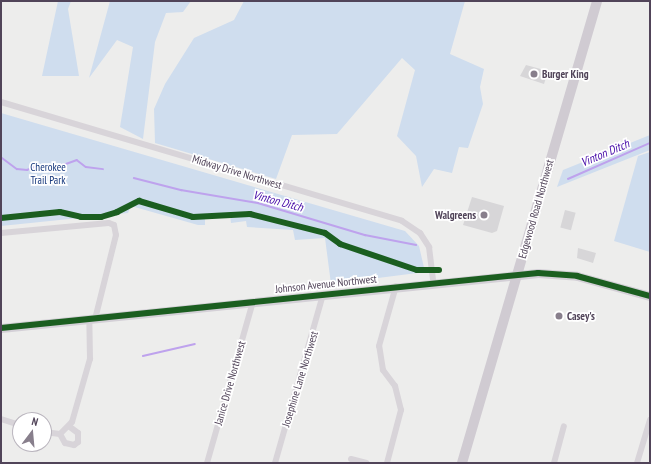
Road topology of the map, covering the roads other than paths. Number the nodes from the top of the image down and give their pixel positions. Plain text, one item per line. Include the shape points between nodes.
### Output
1 (597, 1) edge
2 (1, 102) edge
3 (1, 233) edge
4 (517, 274) junction
5 (433, 282) junction
6 (396, 286) junction
7 (323, 294) junction
8 (650, 296) edge
9 (253, 302) junction
10 (92, 319) junction
11 (1, 328) edge
12 (1, 419) edge
13 (650, 420) edge
14 (12, 422) edge
15 (564, 426) dead end
16 (70, 427) junction
17 (52, 433) edge
18 (60, 434) junction
19 (351, 458) dead end
20 (207, 463) edge
21 (275, 463) edge
22 (367, 463) edge
23 (387, 463) edge
24 (462, 463) edge
25 (554, 463) edge
26 (637, 463) edge

1 - 4 main road, Edgewood Road Northwest
2 - 5 street, Midway Drive Northwest via 402,221 420,232 429,247
3 - 10 street via 108,223 114,226 116,235
4 - 5 street, Johnson Avenue Northwest
4 - 8 street, Johnson Avenue Northwest via 571,275
4 - 24 main road, Edgewood Road Northwest
5 - 6 street, Johnson Avenue Northwest
6 - 7 street, Johnson Avenue Northwest
6 - 23 street via 379,346 383,370 395,386 401,410
7 - 9 street, Johnson Avenue Northwest
7 - 21 street, Josephine Lane Northwest
9 - 10 street, Johnson Avenue Northwest
9 - 20 street, Janice Drive Northwest
10 - 11 street, Johnson Avenue Northwest
10 - 16 street via 90,359
12 - 14 street
13 - 26 street
15 - 25 street
16 - 18 street
16 - 18 street via 78,433 78,442 74,445 66,443
17 - 18 street
19 - 22 street

